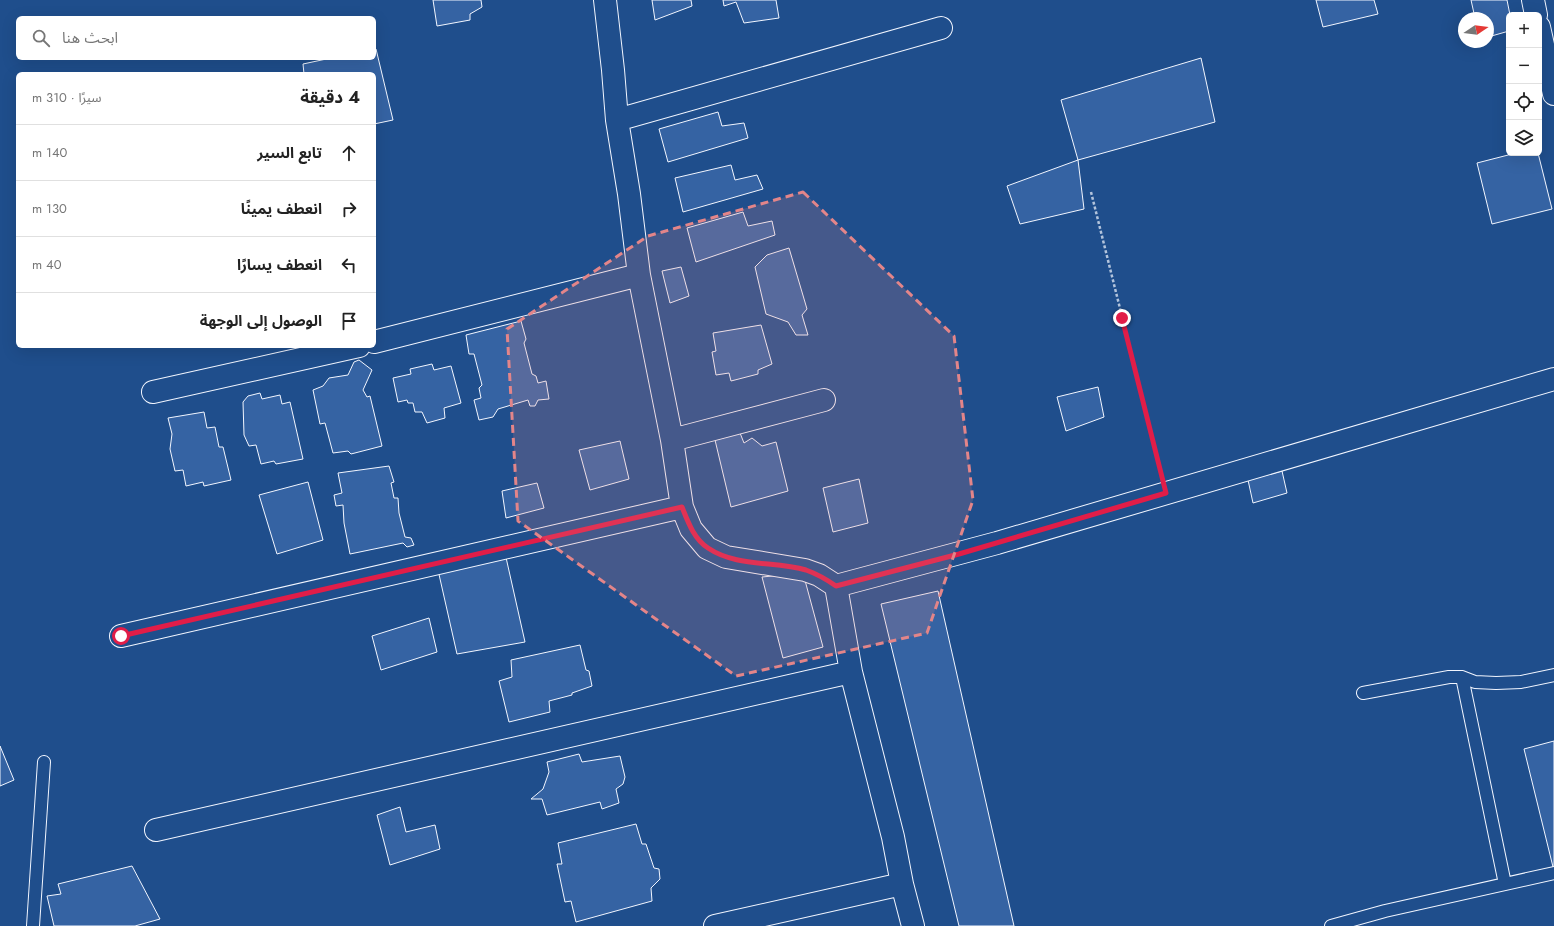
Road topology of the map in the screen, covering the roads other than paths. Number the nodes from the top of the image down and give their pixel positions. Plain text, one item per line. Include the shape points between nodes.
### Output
1 (605, 0) edge
2 (1533, 0) edge
3 (1535, 12) edge
4 (941, 28) dead end
5 (1542, 40) edge
6 (1554, 94) edge
7 (617, 120) junction
8 (639, 275) junction
9 (376, 341) edge
10 (341, 348) edge
11 (323, 350) edge
12 (1554, 379) edge
13 (153, 392) dead end
14 (824, 400) dead end
15 (672, 440) junction
16 (682, 507) junction
17 (836, 586) junction
18 (121, 636) dead end
19 (851, 672) junction
20 (1554, 675) edge
21 (1462, 677) junction
22 (1363, 693) dead end
23 (44, 762) dead end
24 (156, 830) dead end
25 (1554, 874) edge
26 (902, 884) junction
27 (1505, 884) junction
28 (33, 926) edge
29 (715, 926) edge
30 (913, 926) edge
31 (1331, 926) edge

1 - 7 street
2 - 3 street
4 - 7 street
5 - 6 street
7 - 8 street
8 - 9 street
8 - 15 street
10 - 11 street
11 - 13 street
12 - 17 street via 967,551
14 - 15 street
15 - 16 street
16 - 17 street via 691,529 707,548 726,557 805,570
16 - 18 street
17 - 19 street
19 - 24 street
19 - 26 street via 893,837
20 - 21 lane via 1521,682 1496,683 1475,682
21 - 22 lane via 1449,677
21 - 27 lane
23 - 28 lane
25 - 27 lane
26 - 29 street
26 - 30 street
27 - 31 lane

